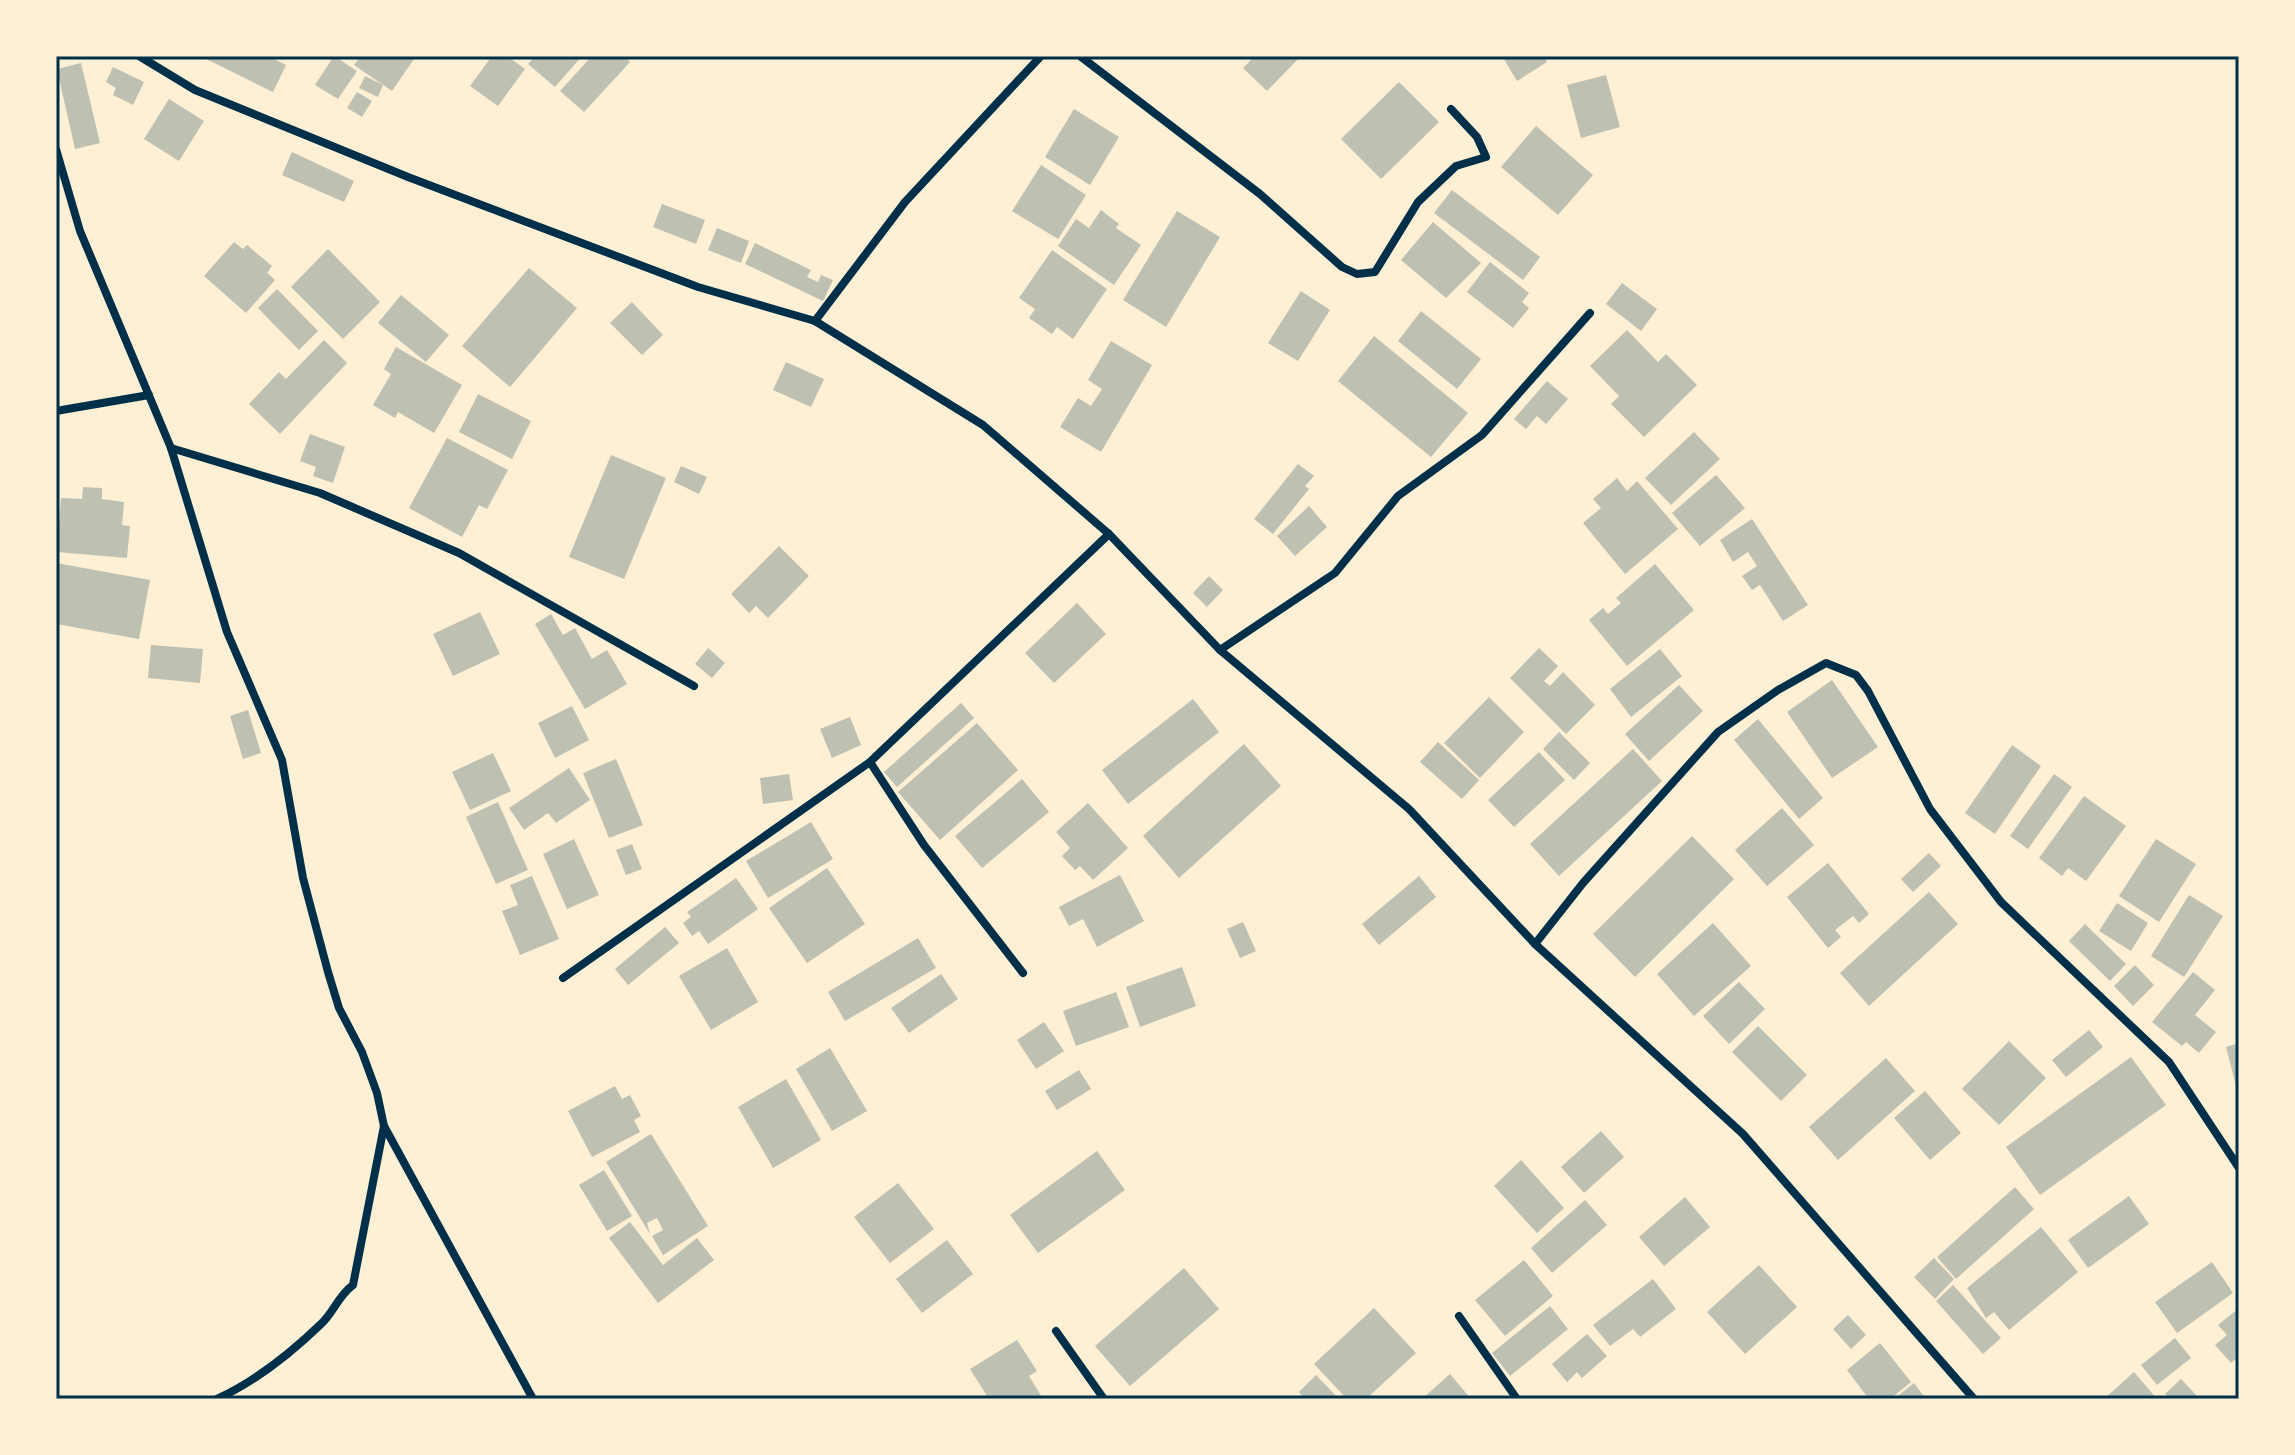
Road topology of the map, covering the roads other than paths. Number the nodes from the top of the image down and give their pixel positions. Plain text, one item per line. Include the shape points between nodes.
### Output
1 (139, 56) edge
2 (1041, 56) edge
3 (1080, 56) edge
4 (1451, 109) dead end
5 (56, 149) edge
6 (1590, 313) dead end
7 (815, 321) junction
8 (149, 395) junction
9 (56, 411) edge
10 (171, 448) junction
11 (1109, 534) junction
12 (1220, 650) junction
13 (694, 686) dead end
14 (870, 762) junction
15 (1535, 944) junction
16 (1023, 973) dead end
17 (563, 978) dead end
18 (384, 1126) junction
19 (2239, 1168) edge
20 (1459, 1316) dead end
21 (1056, 1331) dead end
22 (217, 1399) edge
23 (533, 1399) edge
24 (1104, 1399) edge
25 (1517, 1399) edge
26 (1974, 1399) edge

1 - 7 street via 195,90 408,177 698,287
2 - 7 street via 905,202
3 - 4 street via 1357,274 1375,272 1418,202 1456,166 1486,157 1477,137
5 - 8 street via 80,231
6 - 12 street via 1482,435 1398,496 1335,573
7 - 11 street via 983,425
8 - 9 street
8 - 10 street
10 - 13 street via 320,493 459,553
10 - 18 street via 227,632 282,760 303,878 328,972 362,1052
11 - 12 street
11 - 14 street
12 - 15 street via 1409,809
14 - 16 street via 924,845
14 - 17 street
15 - 19 street via 1718,732 1826,663 1856,675 1868,691 1930,809 2001,902 2169,1062
15 - 26 street via 1743,1134
18 - 22 street via 353,1285 298,1345
18 - 23 street
20 - 25 street
21 - 24 street

